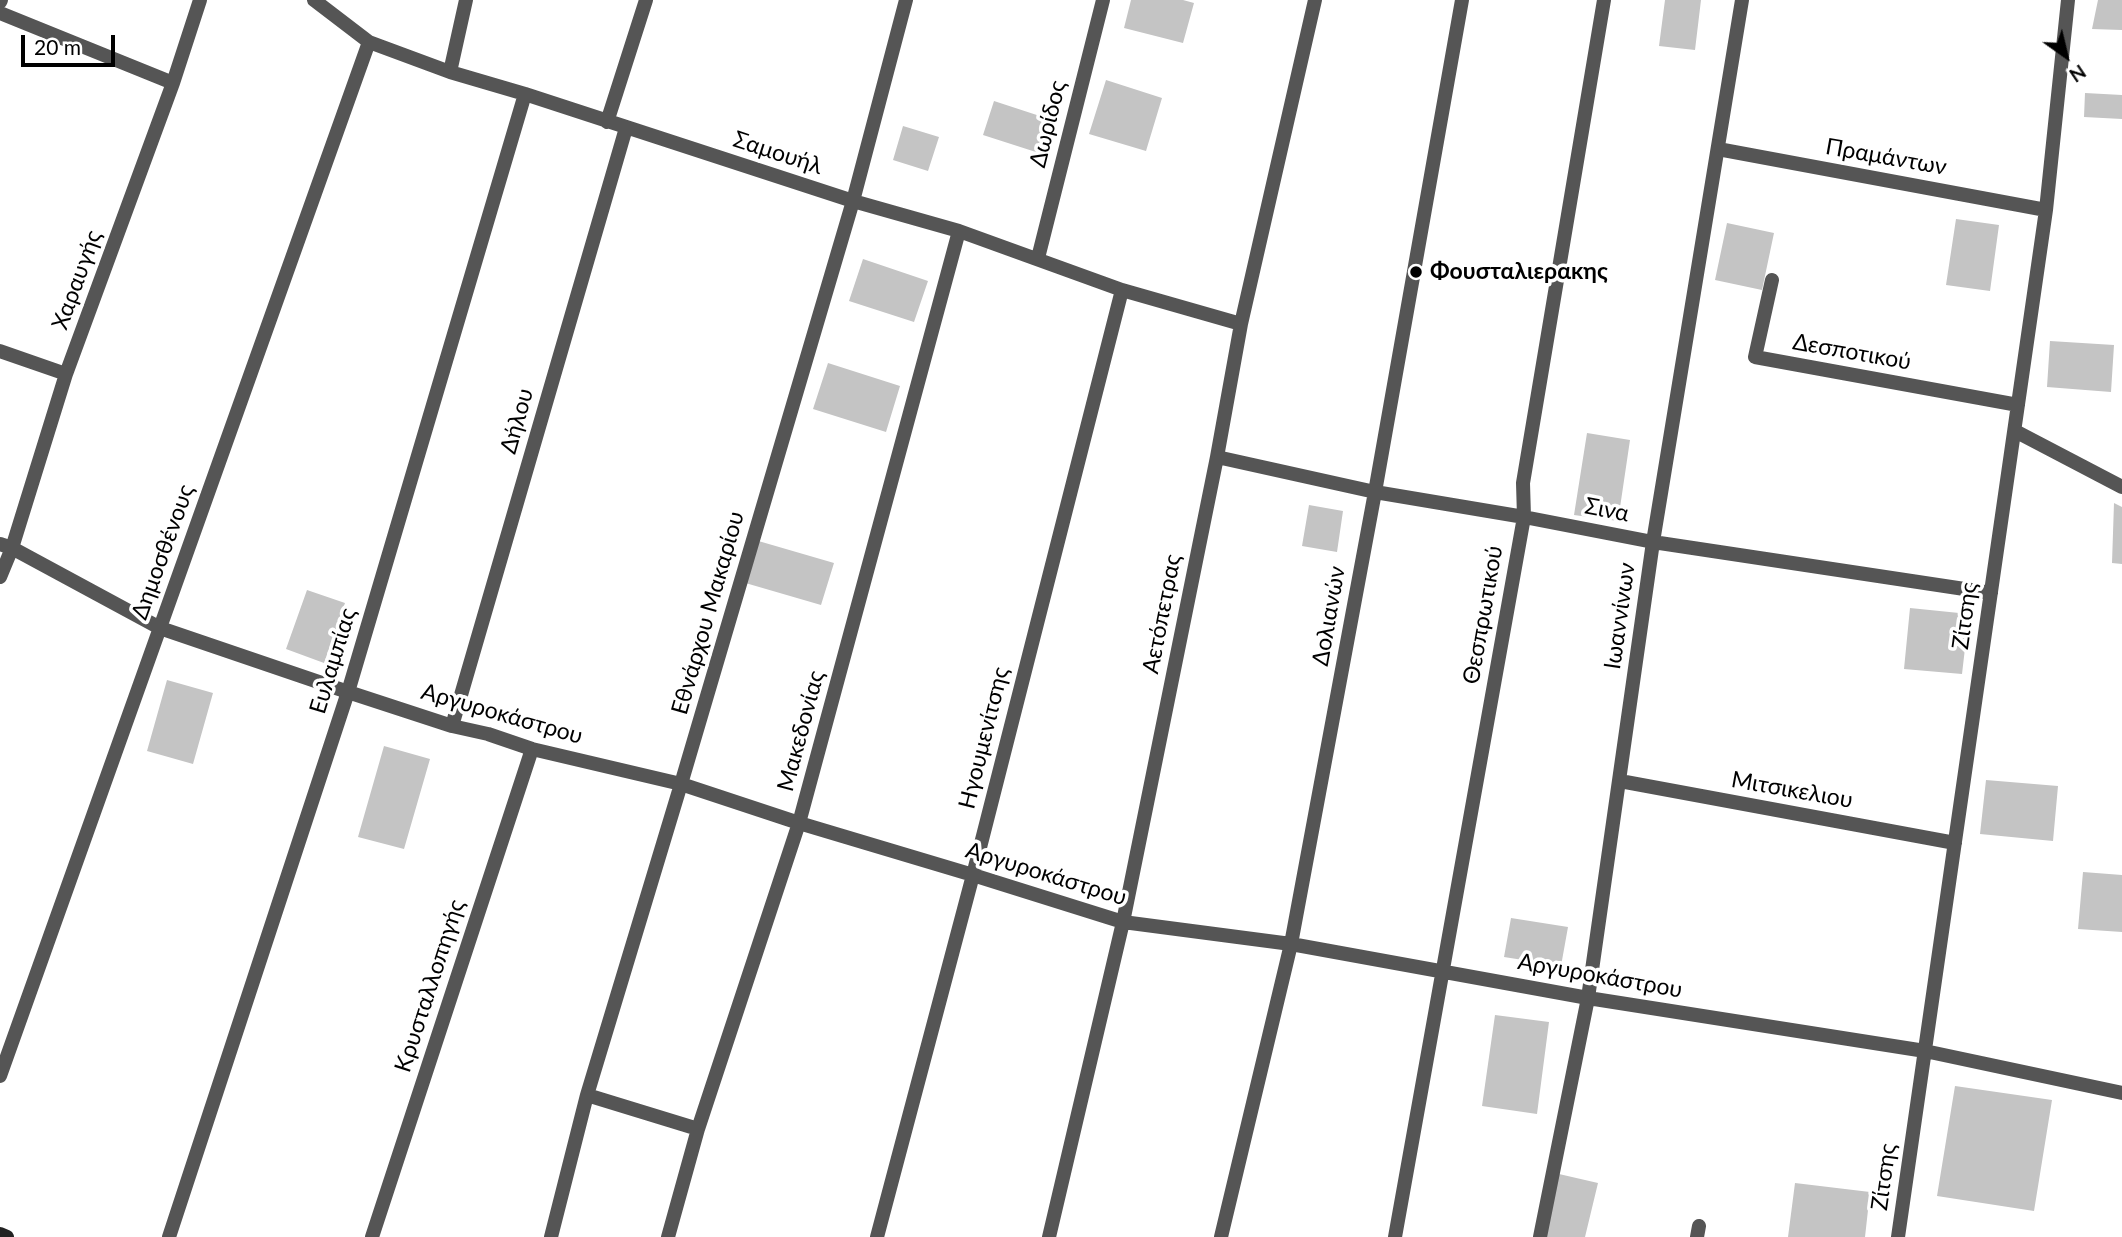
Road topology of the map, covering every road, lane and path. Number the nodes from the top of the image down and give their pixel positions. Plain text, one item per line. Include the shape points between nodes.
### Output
1 (200, 0) edge
2 (314, 0) edge
3 (466, 0) edge
4 (646, 0) edge
5 (905, 0) edge
6 (1103, 0) edge
7 (1315, 0) edge
8 (1462, 0) edge
9 (1604, 0) edge
10 (1742, 0) edge
11 (2063, 1) edge
12 (0, 13) edge
13 (369, 43) junction
14 (450, 72) junction
15 (173, 83) junction
16 (525, 94) junction
17 (607, 122) junction
18 (626, 128) junction
19 (1718, 149) junction
20 (853, 201) junction
21 (2046, 210) junction
22 (959, 231) junction
23 (1038, 258) junction
24 (1772, 280) dead end
25 (1122, 290) junction
26 (1241, 324) junction
27 (0, 351) edge
28 (66, 374) junction
29 (2018, 405) junction
30 (2015, 431) junction
31 (1217, 457) junction
32 (2122, 487) edge
33 (1375, 492) junction
34 (1524, 517) junction
35 (1653, 542) junction
36 (6, 546) edge
37 (0, 577) edge
38 (1991, 593) junction
39 (160, 628) junction
40 (348, 692) junction
41 (452, 726) junction
42 (532, 749) junction
43 (1620, 781) junction
44 (681, 784) junction
45 (799, 823) junction
46 (1955, 843) junction
47 (973, 875) junction
48 (1123, 922) junction
49 (1291, 944) junction
50 (1443, 972) junction
51 (1588, 998) junction
52 (1925, 1051) junction
53 (0, 1076) edge
54 (2122, 1093) edge
55 (587, 1095) junction
56 (698, 1129) junction
57 (0, 1234) edge
58 (7, 1237) edge
59 (169, 1237) edge
60 (372, 1237) edge
61 (551, 1237) edge
62 (668, 1237) edge
63 (877, 1237) edge
64 (1048, 1237) edge
65 (1221, 1237) edge
66 (1395, 1237) edge
67 (1540, 1237) edge
68 (1898, 1237) edge

1 - 15 street, Χαραυγής
2 - 13 street, Σαμουήλ
3 - 14 street
4 - 17 street
5 - 20 street, Εθνάρχου Μακαρίου
6 - 23 street, Δωρίδος
7 - 26 street, Αετόπετρας
8 - 33 street, Δολιανών
9 - 34 street, Θεσπρωτικού via 1523,483
10 - 19 street, Ιωαννίνων
11 - 21 street, Ζίτσης
12 - 15 street
13 - 14 street, Σαμουήλ
13 - 39 street, Δημοσθένους
14 - 16 street, Σαμουήλ
15 - 28 street, Χαραυγής
16 - 17 street, Σαμουήλ
16 - 40 street, Ευλαμπίας
17 - 18 street, Σαμουήλ
18 - 20 street, Σαμουήλ
18 - 41 street, Δήλου
19 - 21 street, Πραμάντων
19 - 35 street, Ιωαννίνων
20 - 22 street, Σαμουήλ
20 - 44 street, Εθνάρχου Μακαρίου
21 - 29 street, Ζίτσης
22 - 23 street, Σαμουήλ
22 - 45 street, Μακεδονίας
23 - 25 street, Σαμουήλ
24 - 29 street, Δεσποτικού via 1755,357
25 - 26 street, Σαμουήλ
25 - 47 street, Ηγουμενίτσης
26 - 31 street, Αετόπετρας
27 - 28 street
28 - 36 street, Χαραυγής
29 - 30 street, Ζίτσης
30 - 32 street
30 - 38 street, Ζίτσης
31 - 33 street, Σινα
31 - 48 street, Αετόπετρας
33 - 34 street, Σινα
33 - 49 street, Δολιανών
34 - 35 street, Σινα
34 - 50 street, Θεσπρωτικού
35 - 38 street, Σινα
35 - 43 street, Ιωαννίνων
36 - 37 street, Χαραυγής
36 - 39 street, Αργυροκάστρου
38 - 46 street, Ζίτσης
39 - 40 street, Αργυροκάστρου
39 - 53 street, Δημοσθένους
40 - 41 street, Αργυροκάστρου
40 - 59 street, Ευλαμπίας
41 - 42 street, Αργυροκάστρου
42 - 44 street, Αργυροκάστρου
42 - 60 street, Κρυσταλλοπηγής
43 - 46 street, Μιτσικελιου
43 - 51 street, Ιωαννίνων
44 - 45 street, Αργυροκάστρου
44 - 55 street, Εθνάρχου Μακαρίου
45 - 47 street, Αργυροκάστρου
45 - 56 street, Μακεδονίας
46 - 52 street, Ζίτσης
47 - 48 street, Αργυροκάστρου
47 - 63 street, Ηγουμενίτσης
48 - 49 street, Αργυροκάστρου
48 - 64 street, Αετόπετρας
49 - 50 street, Αργυροκάστρου
49 - 65 street, Δολιανών
50 - 51 street, Αργυροκάστρου
50 - 66 street, Θεσπρωτικού
51 - 52 street, Αργυροκάστρου
51 - 67 street, Ιωαννίνων
52 - 54 street, Αργυροκάστρου
52 - 68 street, Ζίτσης
55 - 56 street
55 - 61 street, Εθνάρχου Μακαρίου
56 - 62 street, Μακεδονίας
57 - 58 street

